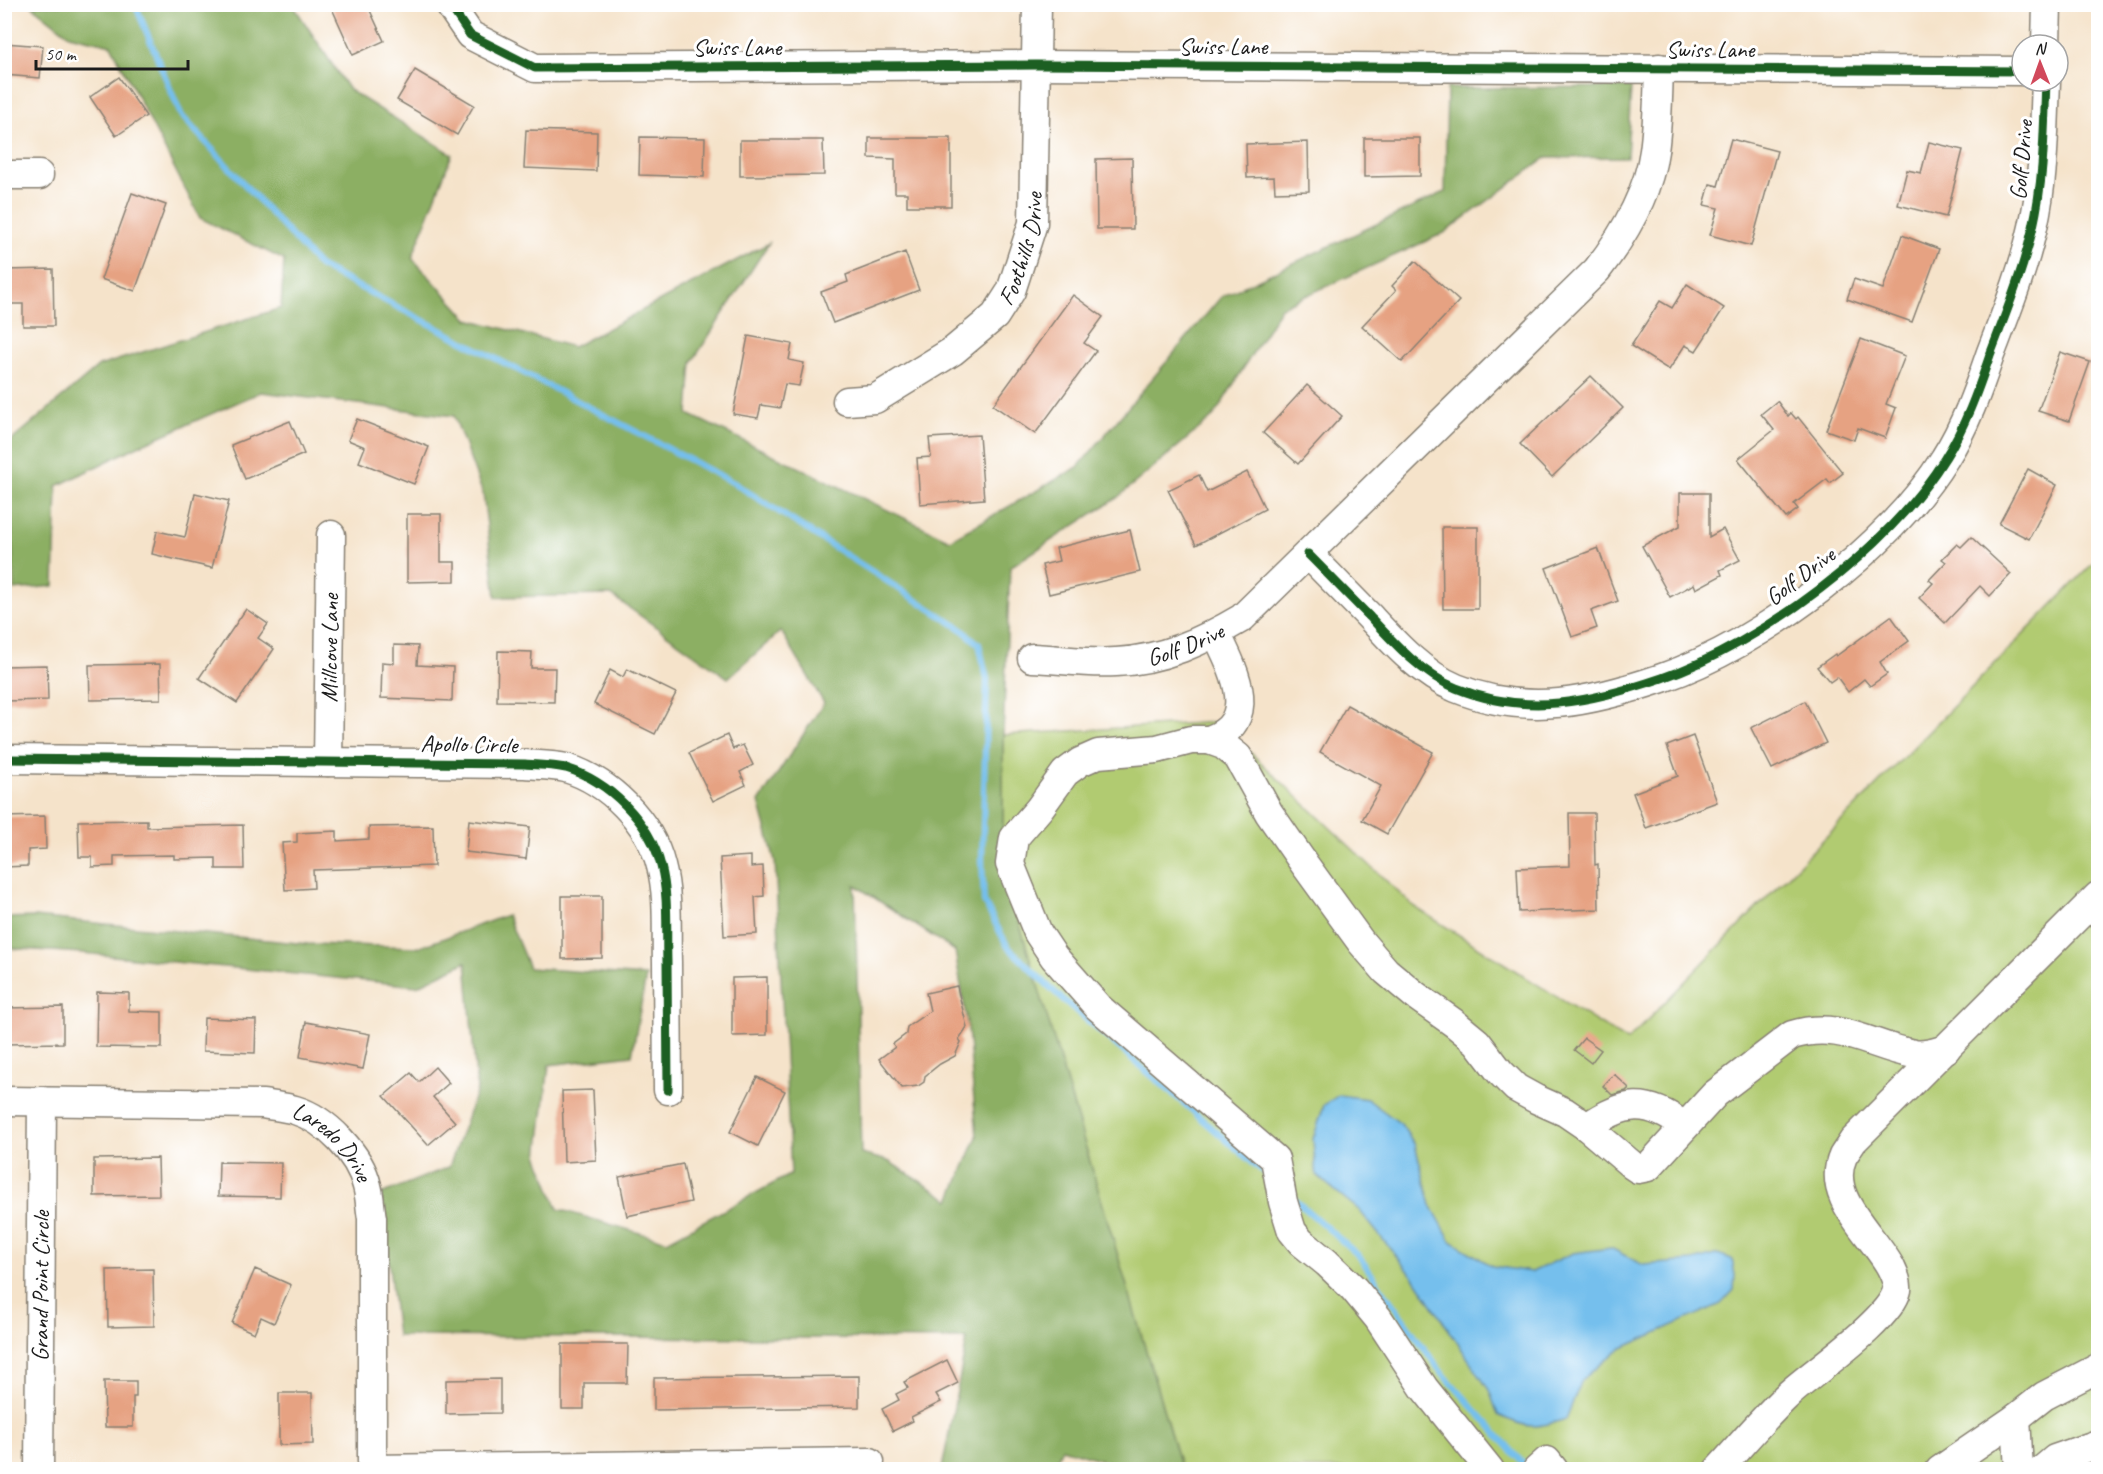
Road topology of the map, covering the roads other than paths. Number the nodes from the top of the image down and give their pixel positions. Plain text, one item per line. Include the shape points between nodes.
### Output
1 (449, 4) edge
2 (1037, 4) edge
3 (2047, 4) edge
4 (2046, 33) edge
5 (1036, 65) junction
6 (1659, 68) junction
7 (2010, 71) edge
8 (2045, 93) edge
9 (4, 175) edge
10 (39, 175) dead end
11 (848, 401) dead end
12 (331, 535) dead end
13 (1308, 554) junction
14 (1216, 633) junction
15 (1032, 658) dead end
16 (1209, 740) junction
17 (4, 759) edge
18 (328, 762) junction
19 (2098, 896) edge
20 (1946, 1049) junction
21 (668, 1090) dead end
22 (4, 1101) edge
23 (42, 1101) junction
24 (1684, 1126) junction
25 (1587, 1127) junction
26 (2098, 1368) edge
27 (2016, 1418) junction
28 (2098, 1444) edge
29 (870, 1462) dead end
30 (372, 1469) edge
31 (39, 1470) edge
32 (1490, 1470) edge
33 (1537, 1470) edge
34 (1554, 1470) edge
35 (1718, 1470) edge
36 (1940, 1470) edge
37 (2019, 1470) edge
38 (2042, 1470) edge

1 - 5 street, Swiss Lane via 470,35 535,68
2 - 5 street, Foothills Drive
3 - 4 street
5 - 6 street, Swiss Lane
5 - 11 street, Foothills Drive via 1033,222 1011,291 995,316 953,351 875,399
6 - 7 street, Swiss Lane
6 - 13 street, Golf Drive via 1654,153 1639,201 1613,249 1597,270
8 - 13 street, Golf Drive via 2040,184 2033,227 2018,279 1959,431 1920,494 1888,530 1785,614 1717,655 1665,677 1616,694 1526,705 1454,687 1428,671 1396,645
9 - 10 street
12 - 18 street, Millcove Lane
13 - 14 street, Golf Drive via 1242,618
14 - 15 street, Golf Drive via 1168,653 1116,662
14 - 16 street via 1232,666 1240,693 1239,709 1234,724 1220,737
16 - 25 street via 1238,757 1269,813 1386,971 1477,1042 1516,1088
16 - 32 street via 1098,754 1080,762 1065,773 1014,838 1010,864 1038,933 1098,1007 1275,1159 1292,1231 1366,1303 1424,1388
17 - 18 street, Apollo Circle
18 - 21 street, Apollo Circle via 565,768 613,794 635,815 661,866 666,902
19 - 20 street
20 - 24 street via 1915,1054 1855,1035 1806,1030 1764,1055 1715,1094
20 - 35 street via 1853,1141 1839,1173 1850,1210 1895,1276 1897,1288 1893,1298 1857,1338 1790,1393
22 - 23 street, Laredo Drive
23 - 30 street, Laredo Drive via 263,1104 296,1110 339,1138 367,1184 372,1218
23 - 31 street, Grand Point Circle
24 - 25 street via 1654,1107 1635,1106 1617,1109
24 - 25 street via 1648,1167 1638,1169
26 - 27 street via 2044,1396
27 - 36 street
27 - 37 street
28 - 38 street via 2055,1459
29 - 30 street
33 - 34 street via 1547,1461

